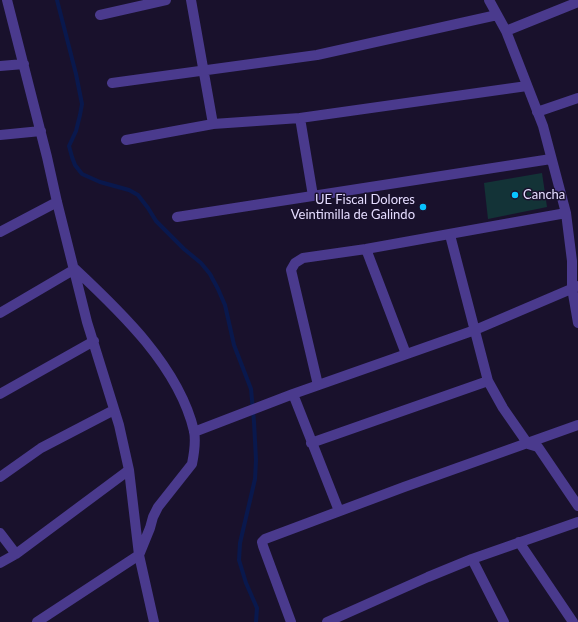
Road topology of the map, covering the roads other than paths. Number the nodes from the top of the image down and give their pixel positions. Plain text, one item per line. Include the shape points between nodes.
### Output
1 (7, 0) edge
2 (166, 0) edge
3 (190, 0) edge
4 (489, 0) edge
5 (578, 2) edge
6 (100, 15) dead end
7 (497, 15) junction
8 (506, 31) junction
9 (24, 64) junction
10 (0, 66) edge
11 (204, 70) junction
12 (112, 83) dead end
13 (527, 86) junction
14 (578, 98) edge
15 (537, 112) junction
16 (300, 118) junction
17 (212, 124) junction
18 (41, 131) junction
19 (0, 135) edge
20 (126, 140) dead end
21 (551, 159) junction
22 (313, 196) junction
23 (57, 202) junction
24 (566, 213) junction
25 (177, 217) dead end
26 (0, 232) edge
27 (450, 235) junction
28 (366, 249) junction
29 (75, 269) junction
30 (575, 287) edge
31 (0, 313) edge
32 (578, 324) edge
33 (475, 330) junction
34 (94, 341) junction
35 (406, 354) junction
36 (488, 381) junction
37 (318, 385) junction
38 (0, 394) edge
39 (293, 394) junction
40 (114, 410) junction
41 (578, 425) edge
42 (194, 432) junction
43 (311, 443) junction
44 (528, 444) junction
45 (129, 470) junction
46 (0, 477) edge
47 (578, 506) edge
48 (338, 511) junction
49 (578, 522) edge
50 (0, 533) edge
51 (519, 542) junction
52 (16, 554) junction
53 (138, 555) junction
54 (472, 559) junction
55 (0, 563) edge
56 (37, 622) edge
57 (154, 622) edge
58 (291, 622) edge
59 (327, 622) edge
60 (504, 622) edge
61 (573, 622) edge

1 - 9 street
2 - 6 street
3 - 11 street
4 - 7 street
5 - 8 street
7 - 8 street
7 - 11 street via 317,55
8 - 13 street
9 - 10 street
9 - 18 street
11 - 12 street
11 - 17 street
13 - 15 street
13 - 16 street
14 - 15 street
15 - 21 street
16 - 17 street
16 - 22 street
17 - 20 street
18 - 19 street
18 - 23 street
21 - 22 street
21 - 24 street
22 - 25 street
23 - 26 street
23 - 29 street
24 - 27 street
24 - 30 street
27 - 28 street
27 - 33 street
28 - 35 street
28 - 37 street via 303,258 295,263 292,270
29 - 31 street
29 - 34 street
29 - 42 street via 108,300 152,349 171,375
30 - 32 street
30 - 33 street
33 - 35 street
33 - 36 street
34 - 38 street
34 - 40 street
35 - 37 street
36 - 43 street
36 - 44 street
37 - 39 street
39 - 42 street
39 - 43 street
40 - 45 street
40 - 46 street via 41,448
41 - 44 street
42 - 53 street via 192,464 158,507
43 - 48 street
44 - 47 street via 538,447
44 - 48 street
45 - 52 street
45 - 53 street
48 - 58 street via 262,542
49 - 51 street
50 - 52 street
51 - 54 street
51 - 61 street
52 - 55 street
53 - 56 street
53 - 57 street
54 - 59 street
54 - 60 street

